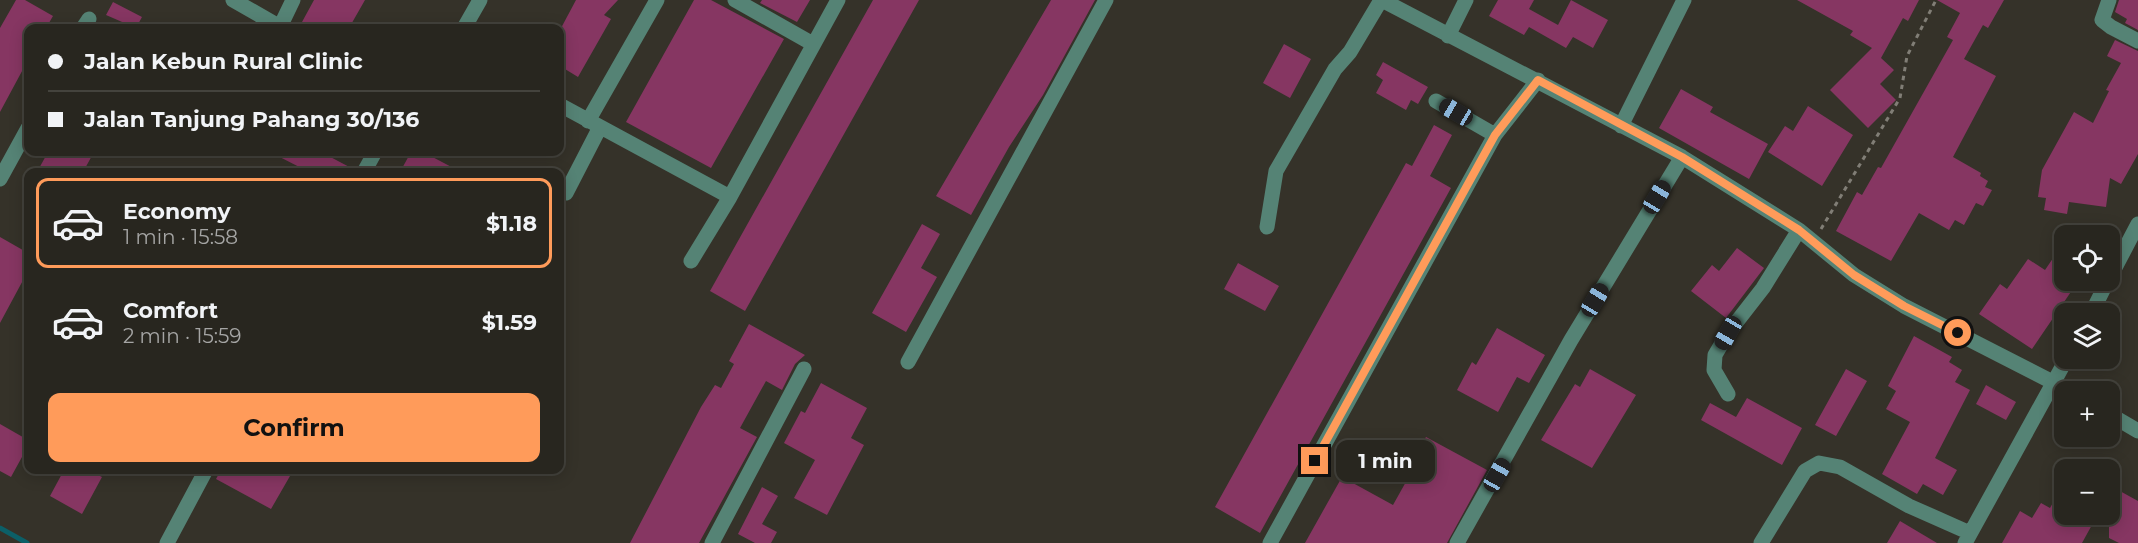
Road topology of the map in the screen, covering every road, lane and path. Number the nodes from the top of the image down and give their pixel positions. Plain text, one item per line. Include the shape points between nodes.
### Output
1 (233, 0) edge
2 (293, 0) edge
3 (480, 0) edge
4 (657, 0) edge
5 (735, 0) edge
6 (838, 0) edge
7 (1106, 0) edge
8 (1381, 0) edge
9 (1466, 0) edge
10 (1684, 0) edge
11 (1936, 0) edge
12 (2109, 0) edge
13 (274, 24) edge
14 (283, 24) edge
15 (466, 24) edge
16 (1448, 36) junction
17 (2138, 41) edge
18 (813, 44) junction
19 (1538, 80) junction
20 (1436, 101) dead end
21 (564, 107) edge
22 (593, 125) junction
23 (1621, 126) junction
24 (24, 135) edge
25 (1495, 135) junction
26 (1682, 157) junction
27 (0, 179) edge
28 (566, 193) dead end
29 (730, 197) junction
30 (2138, 224) edge
31 (1267, 228) dead end
32 (1799, 230) junction
33 (1813, 242) junction
34 (2120, 259) edge
35 (691, 261) dead end
36 (908, 362) dead end
37 (804, 369) dead end
38 (2061, 369) edge
39 (2055, 381) joint
40 (2054, 383) edge
41 (1728, 394) dead end
42 (2120, 420) edge
43 (2138, 431) edge
44 (204, 474) edge
45 (1967, 538) edge
46 (167, 543) edge
47 (712, 543) edge
48 (1270, 543) edge
49 (1457, 543) edge
50 (1761, 543) edge

1 - 13 street
2 - 14 street
3 - 15 street
4 - 22 street
5 - 18 street
6 - 18 street
7 - 36 street
8 - 16 street
8 - 31 street via 1350,52 1335,69 1276,171
9 - 16 street
10 - 23 street
11 - 33 path via 1907,56 1900,99
12 - 17 street via 2103,20
16 - 19 street
18 - 29 street
19 - 23 street
19 - 25 street
20 - 25 street
21 - 22 street
22 - 28 street
22 - 29 street
23 - 26 street
24 - 27 street
25 - 48 street
26 - 32 street
26 - 49 street via 1571,340
29 - 35 street
30 - 34 street
32 - 33 street
32 - 41 street via 1715,355 1714,370
33 - 39 street via 1854,275 1904,306
37 - 47 street
38 - 39 street
40 - 45 street
42 - 43 street
44 - 46 street
45 - 50 street via 1840,466 1819,463 1805,471

